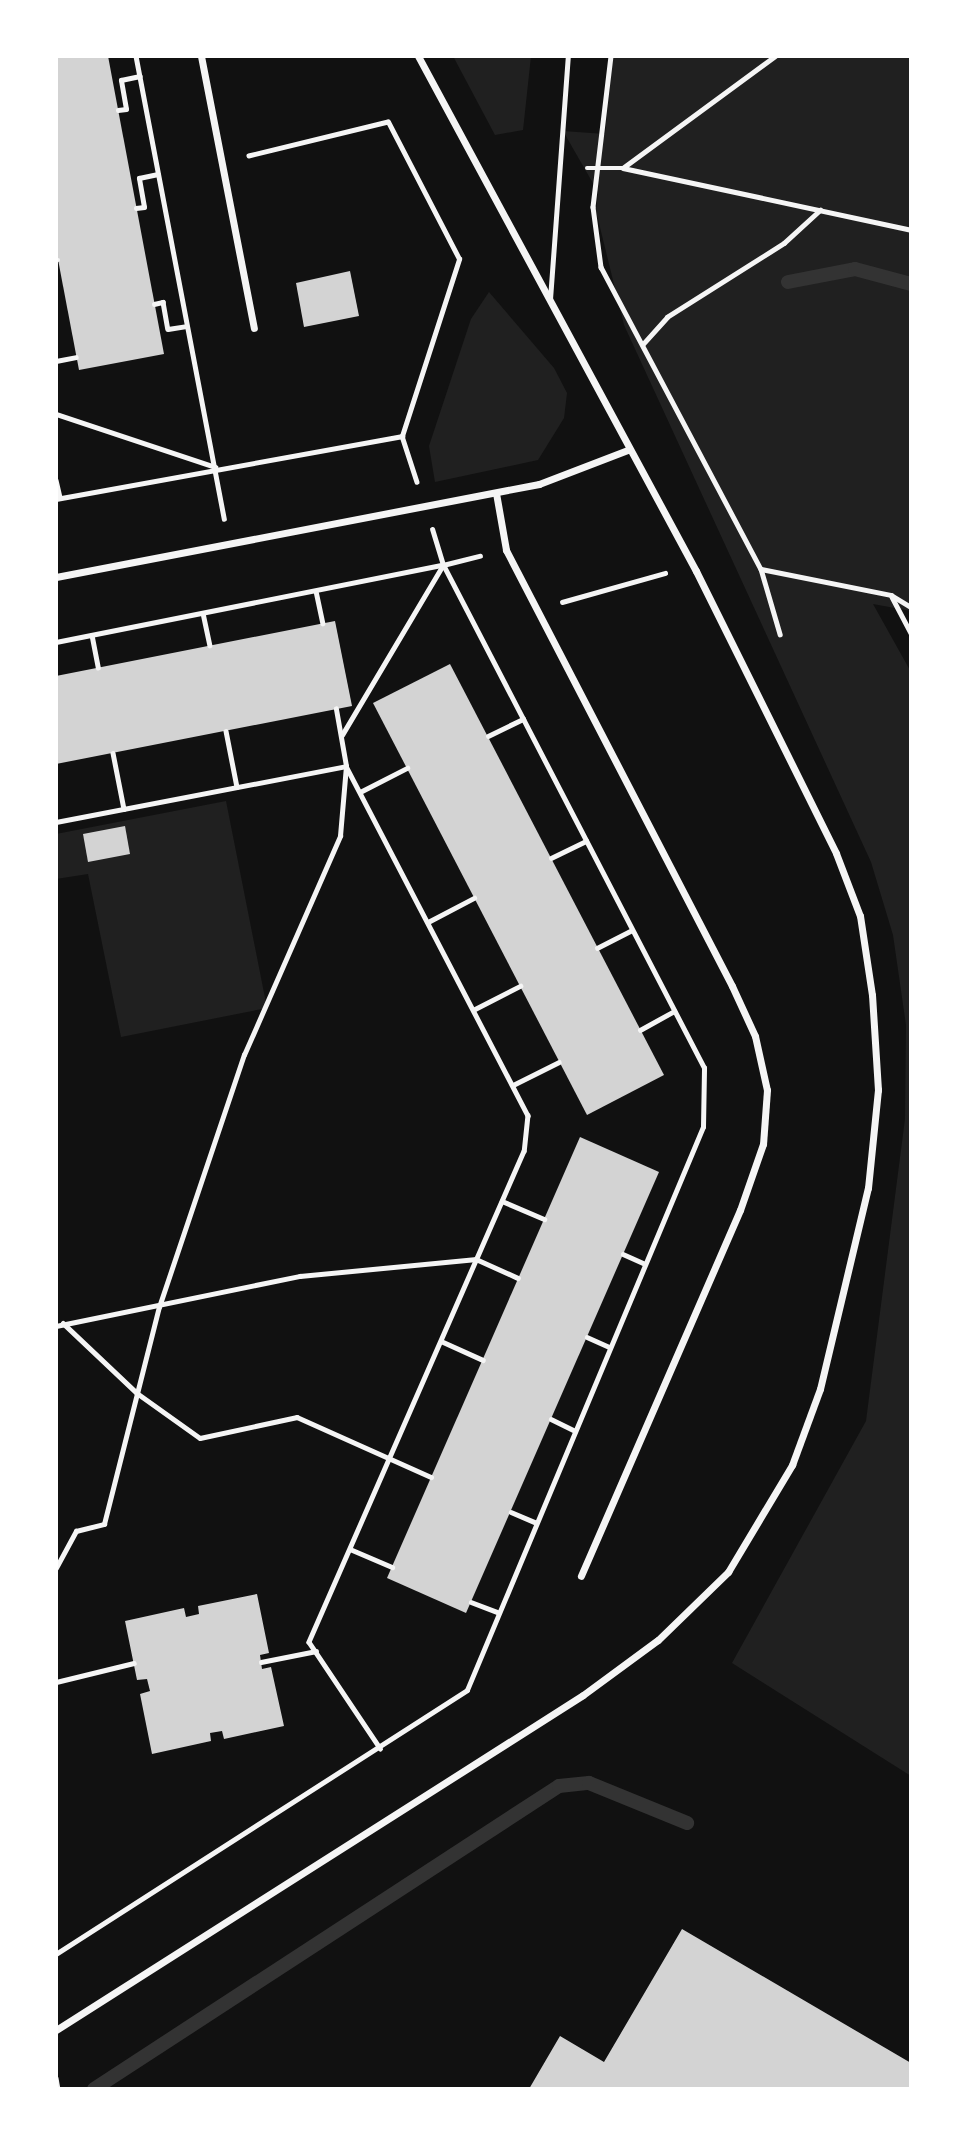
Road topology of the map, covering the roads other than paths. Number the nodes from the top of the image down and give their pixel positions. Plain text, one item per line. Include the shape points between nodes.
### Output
1 (201, 56) edge
2 (418, 56) edge
3 (568, 56) edge
4 (550, 302) junction
5 (254, 328) dead end
6 (630, 449) junction
7 (496, 493) junction
8 (56, 577) edge
9 (581, 1576) dead end
10 (134, 1663) dead end
11 (56, 1682) edge
12 (56, 2030) edge

1 - 5 street
2 - 4 street
3 - 4 lane
4 - 6 street
6 - 7 street
6 - 12 street via 813,800 860,916 878,1090 868,1188 820,1389 792,1465 728,1572 658,1640 583,1695
7 - 8 street
7 - 9 street via 506,550 732,986 755,1036 767,1090 763,1144 740,1210
10 - 11 lane

